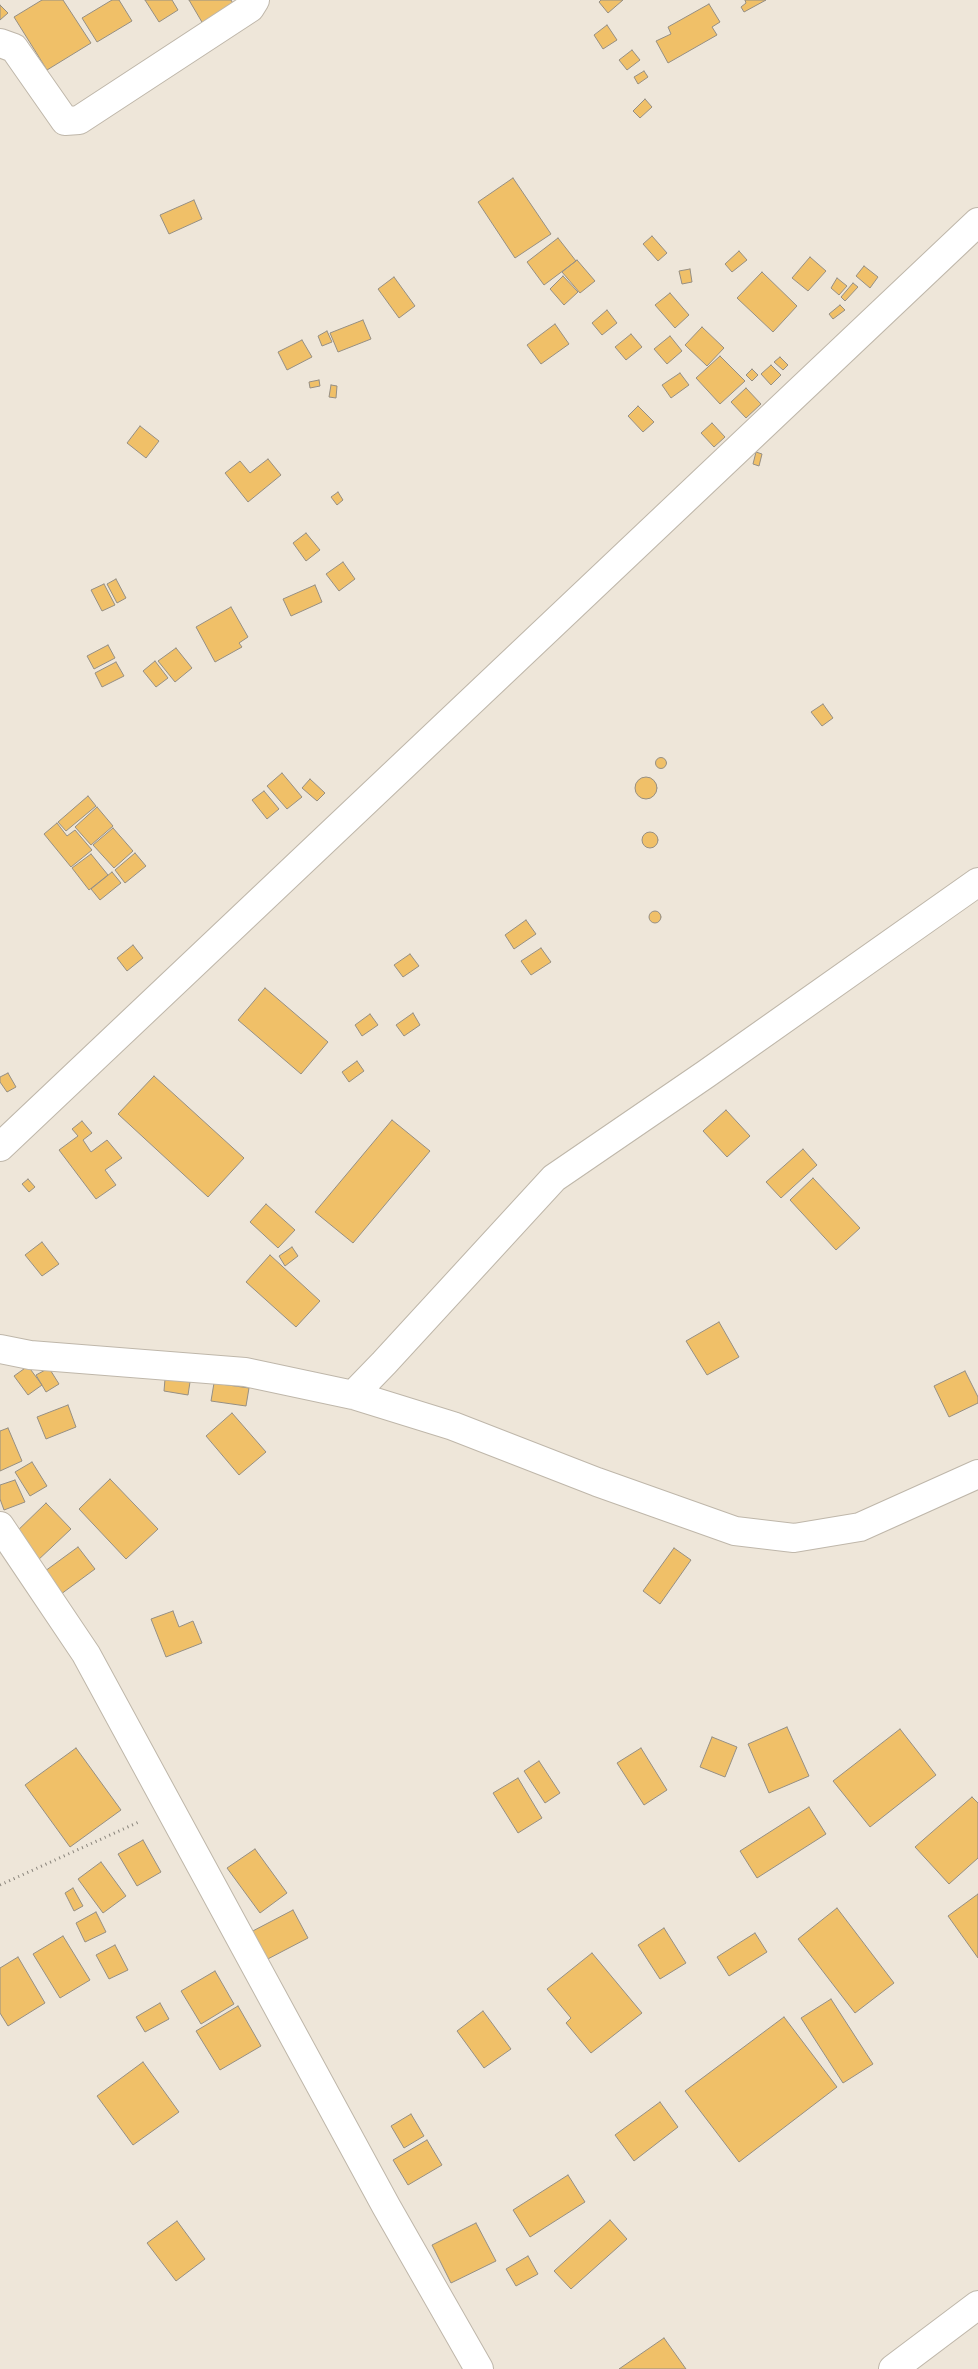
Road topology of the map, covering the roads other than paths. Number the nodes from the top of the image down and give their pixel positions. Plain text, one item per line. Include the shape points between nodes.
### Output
1 (255, 0) edge
2 (0, 43) edge
3 (978, 222) edge
4 (978, 882) edge
5 (0, 1147) edge
6 (0, 1349) edge
7 (353, 1394) junction
8 (978, 1474) edge
9 (0, 1526) edge
10 (978, 2305) edge
11 (478, 2369) edge
12 (894, 2369) edge

1 - 2 street via 250,8 79,120 65,121 14,48
3 - 5 street
4 - 7 street via 554,1178
6 - 7 street via 30,1355 245,1372
7 - 8 street via 453,1426 735,1531 794,1538 860,1527
9 - 11 street via 86,1654
10 - 12 street

